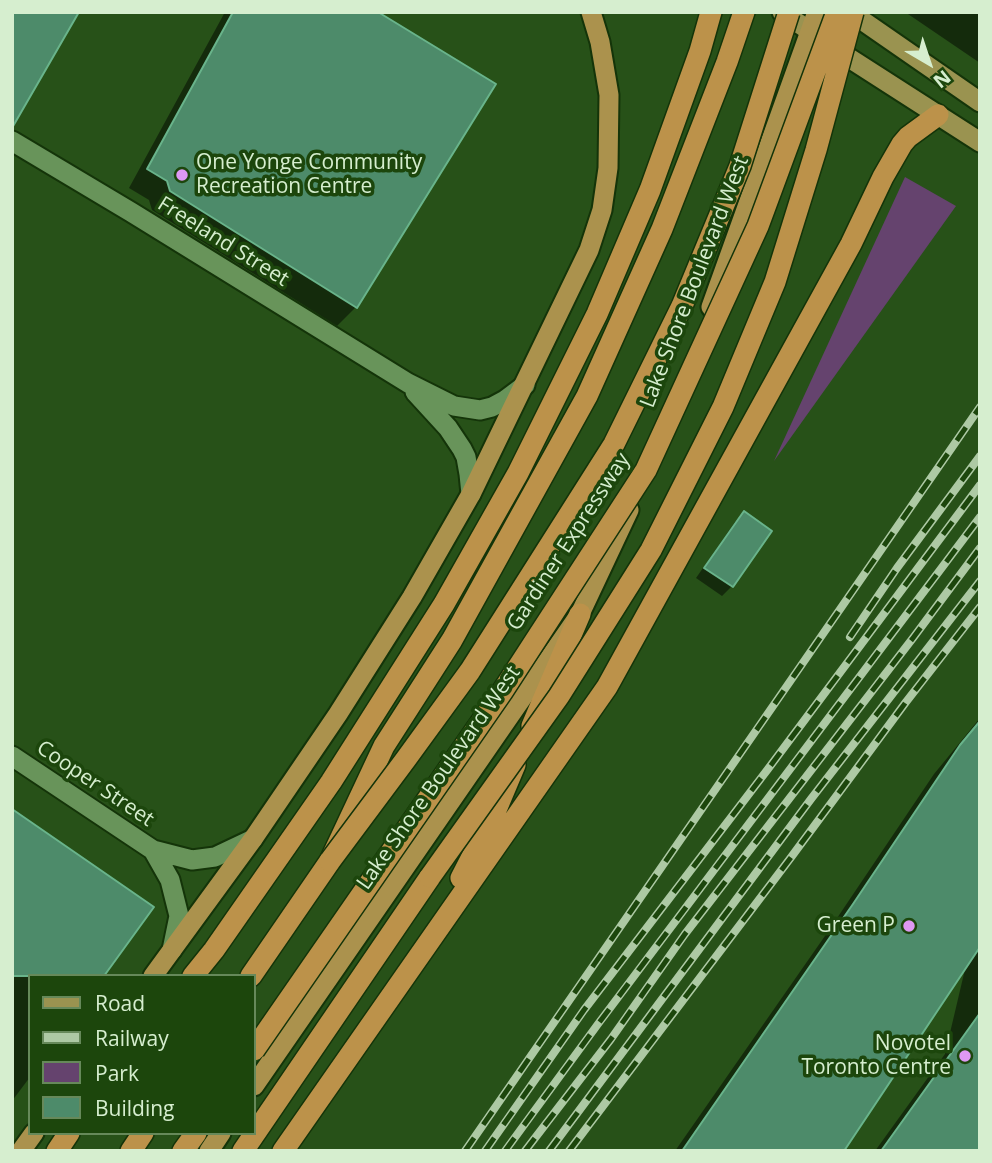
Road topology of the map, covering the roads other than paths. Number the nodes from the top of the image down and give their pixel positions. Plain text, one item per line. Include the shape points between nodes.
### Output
1 (592, 12) edge
2 (711, 12) edge
3 (744, 12) edge
4 (782, 12) edge
5 (789, 12) edge
6 (817, 12) edge
7 (837, 12) edge
8 (852, 12) edge
9 (811, 32) junction
10 (980, 102) edge
11 (938, 116) junction
12 (12, 141) edge
13 (980, 142) edge
14 (408, 383) junction
15 (525, 386) junction
16 (471, 494) junction
17 (580, 614) junction
18 (12, 756) edge
19 (253, 839) junction
20 (153, 850) junction
21 (330, 861) junction
22 (172, 950) junction
23 (423, 951) junction
24 (154, 974) edge
25 (195, 974) edge
26 (252, 974) edge
27 (256, 1047) edge
28 (256, 1083) edge
29 (256, 1132) edge
30 (33, 1135) edge
31 (68, 1135) edge
32 (142, 1135) edge
33 (195, 1135) edge
34 (220, 1135) edge
35 (254, 1135) edge
36 (21, 1151) edge
37 (57, 1151) edge
38 (131, 1151) edge
39 (183, 1151) edge
40 (209, 1151) edge
41 (243, 1151) edge
42 (283, 1151) edge

1 - 15 highway via 609,95 602,211 589,250
2 - 25 highway via 650,190 597,314 518,473 444,604 331,782
3 - 21 highway, bridge via 662,229 587,396 452,640 384,746
4 - 9 main road
5 - 21 highway, Gardiner Expressway, bridge via 740,166 682,306 614,444 470,671
6 - 9 highway, Lake Shore Boulevard West
7 - 27 highway, Gardiner Expressway, bridge via 758,226 646,470 502,692
8 - 10 main road
8 - 29 highway, bridge via 775,282 723,407 651,550 559,696
9 - 11 main road
9 - 17 highway, Lake Shore Boulevard West via 648,468
11 - 13 main road
11 - 23 highway via 908,137 895,155 851,244 607,687
12 - 14 street, Freeland Street
14 - 15 street, Freeland Street via 454,406 480,410
14 - 16 street, Freeland Street via 458,441 466,457
15 - 16 highway
16 - 19 highway via 412,597
17 - 23 highway via 496,810
17 - 28 highway, Lake Shore Boulevard West
18 - 20 street, Cooper Street
19 - 20 street, Cooper Street via 215,857 192,860
19 - 22 highway
20 - 22 street, Cooper Street via 170,880 179,916
21 - 26 highway, Gardiner Expressway
22 - 24 highway
23 - 42 highway
30 - 36 highway
31 - 37 highway
32 - 38 highway
33 - 39 highway
34 - 40 highway
35 - 41 highway, bridge

